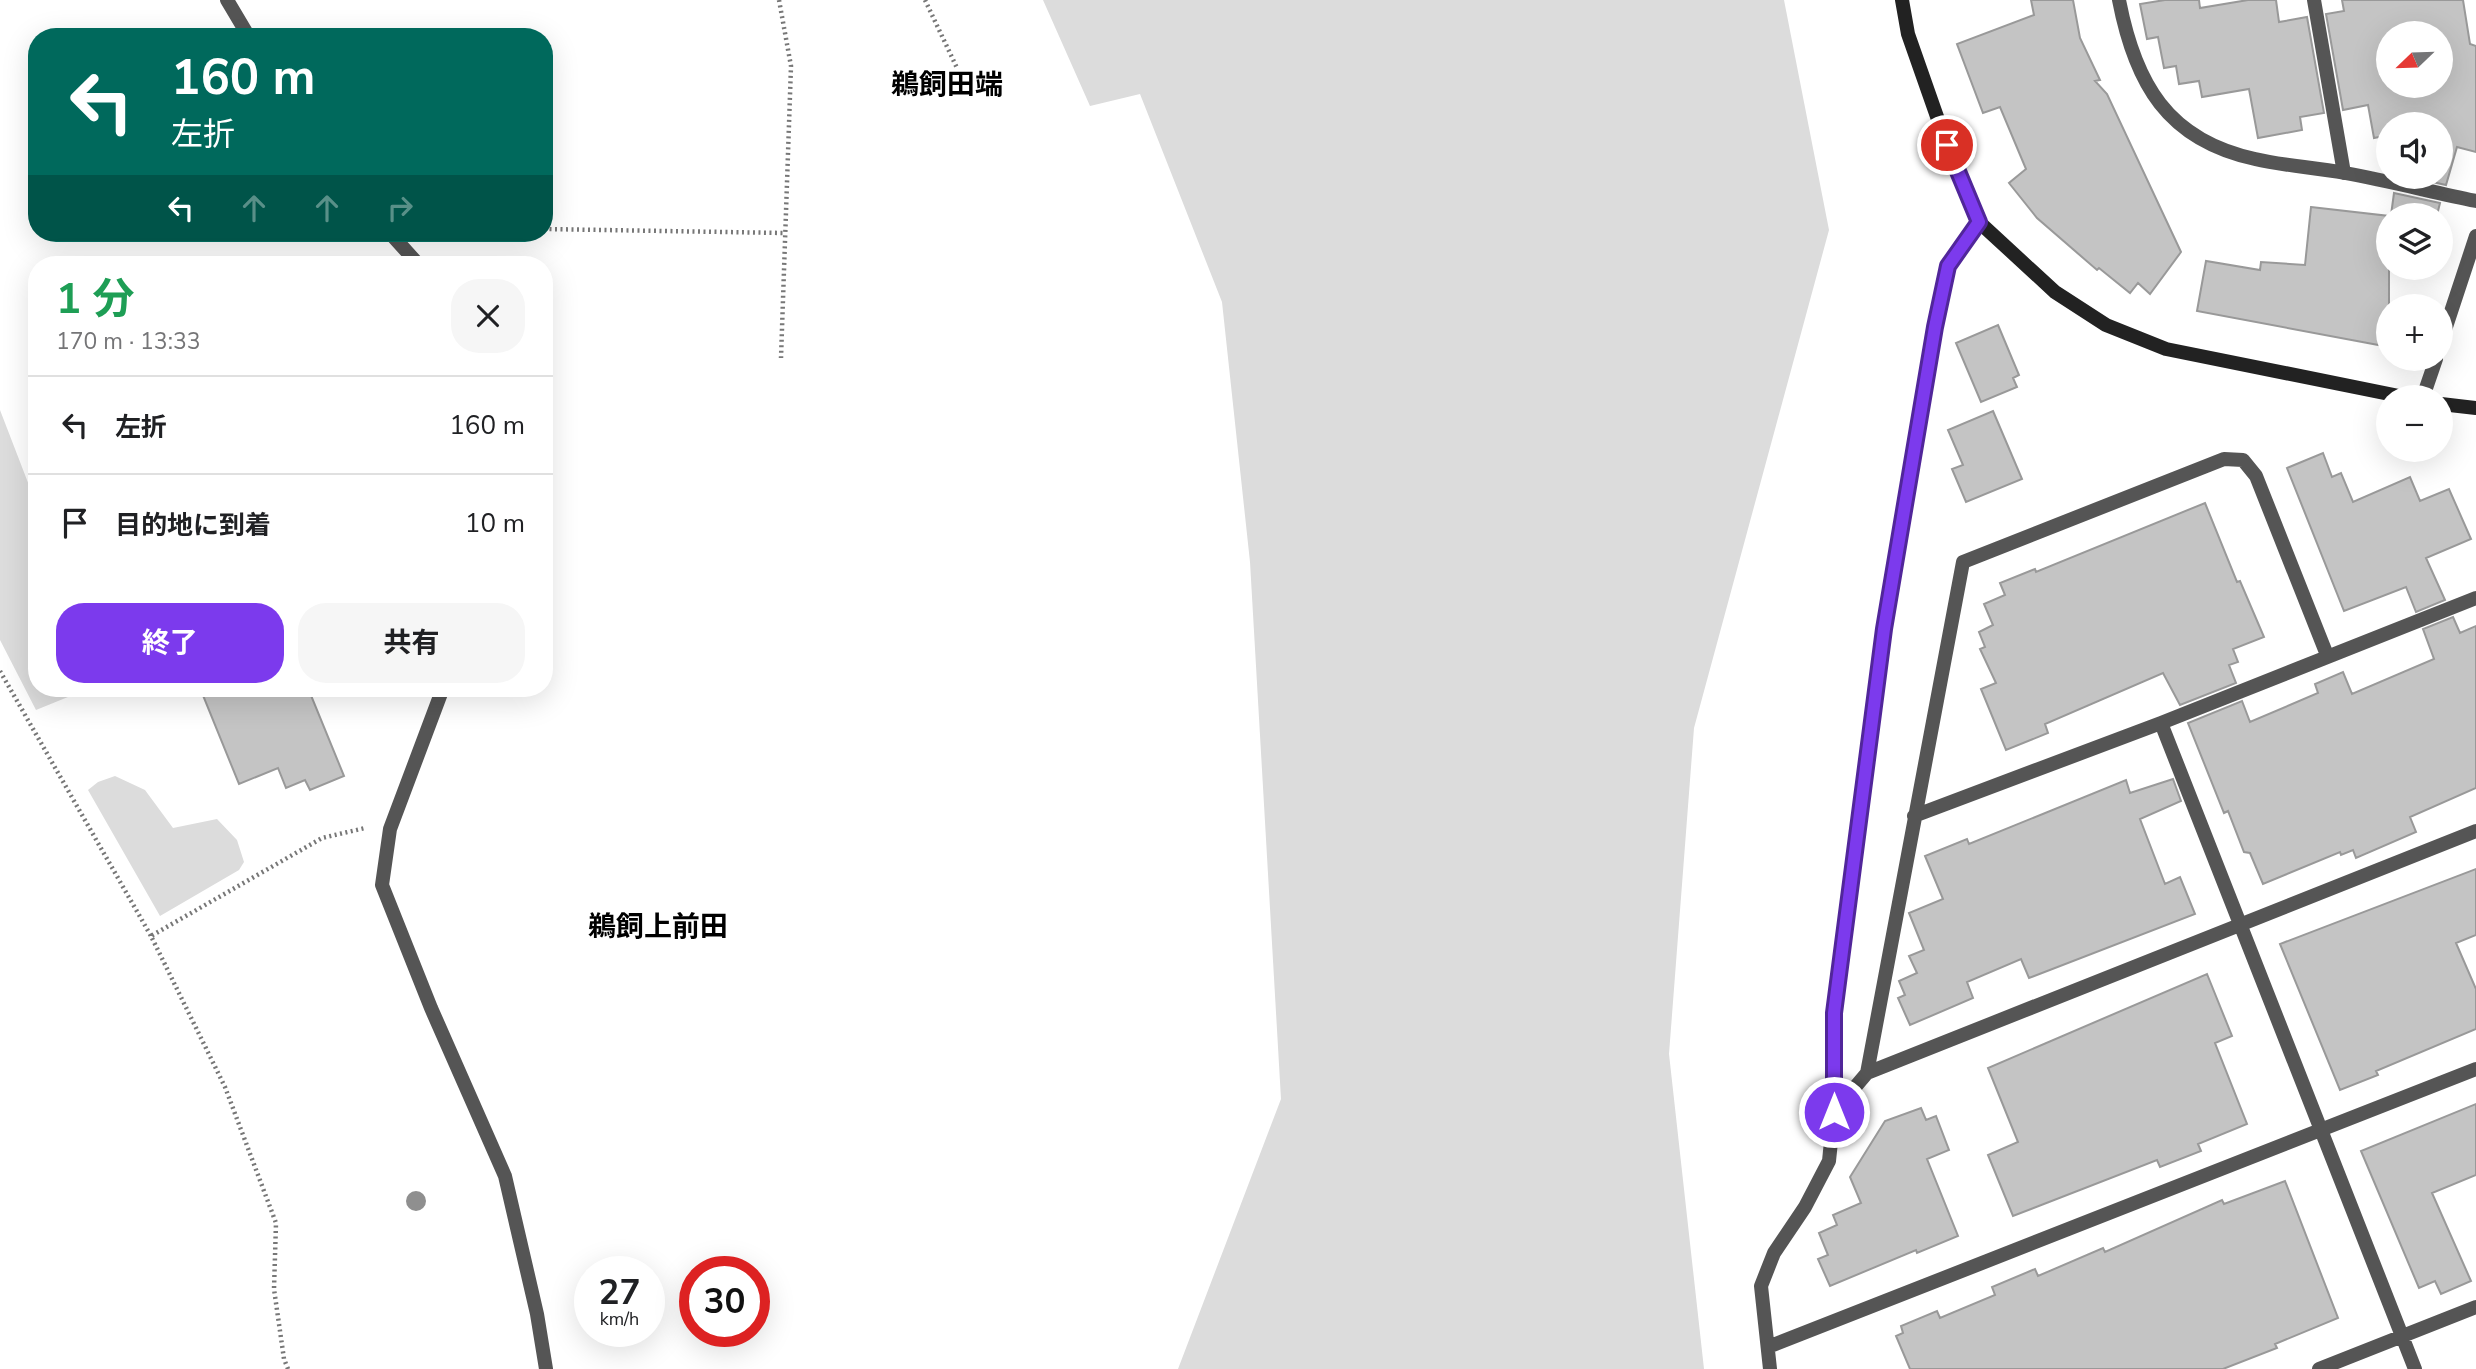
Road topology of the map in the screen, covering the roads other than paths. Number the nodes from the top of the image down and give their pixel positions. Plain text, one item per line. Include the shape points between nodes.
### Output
1 (227, 0) edge
2 (1902, 0) edge
3 (2119, 0) edge
4 (2314, 0) edge
5 (244, 28) edge
6 (2344, 173) junction
7 (2476, 201) edge
8 (1979, 222) junction
9 (2476, 236) edge
10 (398, 242) edge
11 (411, 256) edge
12 (2453, 306) edge
13 (2376, 391) edge
14 (2453, 405) edge
15 (2476, 408) edge
16 (2476, 598) edge
17 (2328, 655) junction
18 (440, 697) edge
19 (2161, 723) junction
20 (1914, 816) junction
21 (2476, 831) edge
22 (2240, 923) junction
23 (2476, 1069) edge
24 (1867, 1073) junction
25 (1834, 1112) junction
26 (2323, 1131) junction
27 (2476, 1307) edge
28 (2402, 1336) junction
29 (1768, 1347) junction
30 (546, 1369) edge
31 (1770, 1369) edge
32 (2319, 1369) edge
33 (2415, 1369) edge

1 - 5 street
2 - 8 street via 1908,34
3 - 6 street via 2127,41 2143,80 2172,118 2205,142 2253,159
4 - 6 street
6 - 7 street
8 - 13 street via 2054,292 2106,325 2166,349
8 - 25 street via 1948,266 1884,629 1834,1013
9 - 12 street
10 - 11 street
14 - 15 street
16 - 17 street
17 - 19 street
17 - 20 street via 2256,476 2243,460 2224,459 1963,562
18 - 30 street via 390,829 382,885 505,1176
19 - 20 street
19 - 22 street
20 - 24 street
21 - 22 street
22 - 24 street
22 - 26 street
23 - 26 street
24 - 25 street
25 - 29 street via 1829,1161 1774,1253 1761,1286
26 - 28 street
26 - 29 street
27 - 28 street
28 - 32 street
28 - 33 street
29 - 31 street

